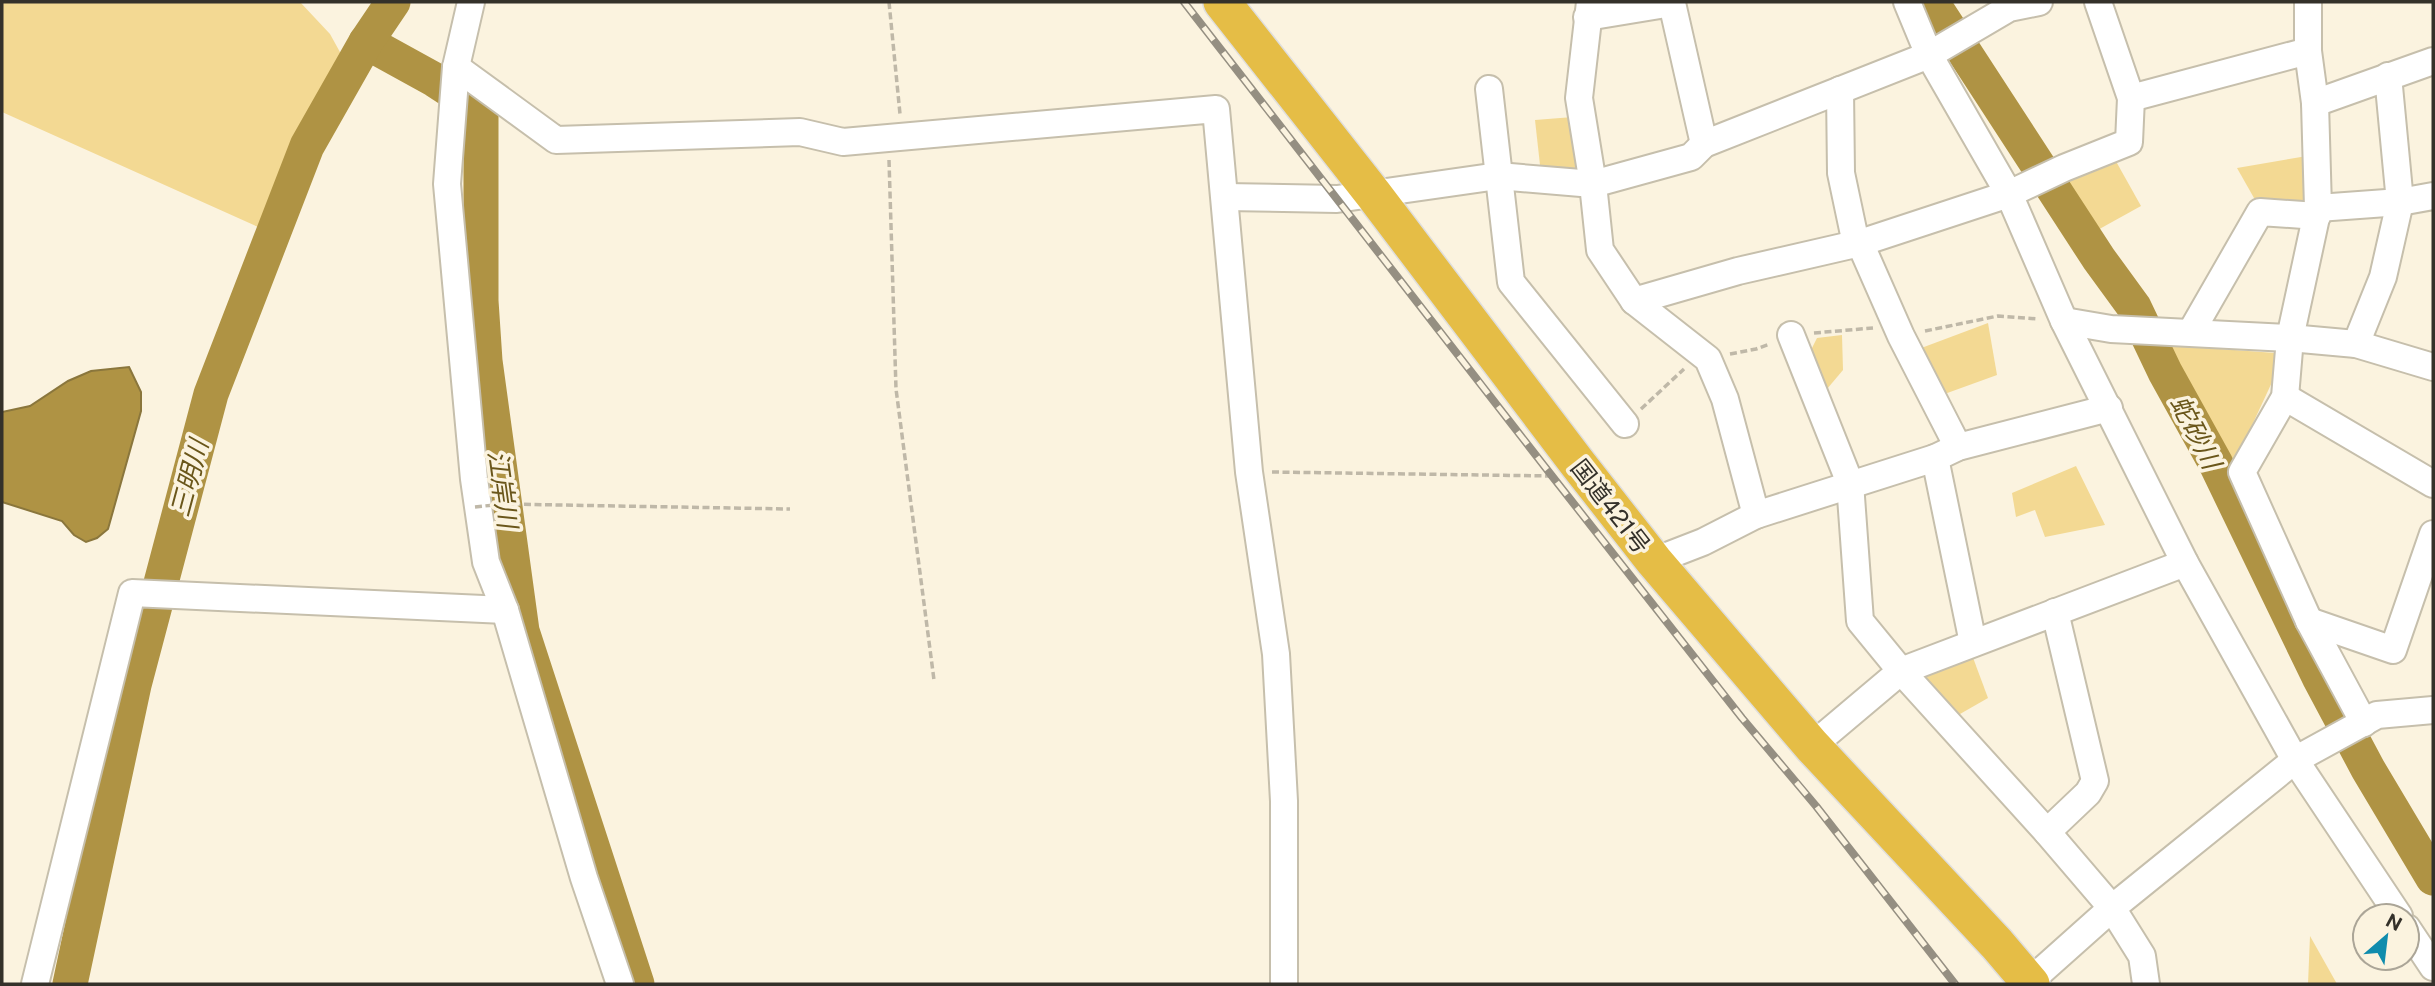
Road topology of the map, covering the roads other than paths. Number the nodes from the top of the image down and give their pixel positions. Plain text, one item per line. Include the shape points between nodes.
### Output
1 (471, 2) edge
2 (1222, 2) edge
3 (1907, 2) edge
4 (2039, 2) edge
5 (2098, 2) edge
6 (2308, 2) edge
7 (2008, 5) edge
8 (1588, 10) edge
9 (2308, 51) junction
10 (1929, 55) junction
11 (2433, 61) edge
12 (457, 67) junction
13 (2388, 76) junction
14 (1489, 89) dead end
15 (1840, 90) junction
16 (2131, 98) junction
17 (2315, 103) junction
18 (1704, 144) junction
19 (1498, 176) junction
20 (1594, 184) junction
21 (2009, 194) junction
22 (1374, 195) junction
23 (2433, 196) edge
24 (1224, 197) junction
25 (2400, 202) junction
26 (2318, 212) junction
27 (1858, 243) junction
28 (1634, 301) junction
29 (2064, 321) junction
30 (2191, 332) junction
31 (1791, 335) dead end
32 (2290, 338) junction
33 (2356, 344) junction
34 (2433, 367) edge
35 (2285, 397) junction
36 (2109, 408) junction
37 (1625, 424) dead end
38 (1947, 452) junction
39 (1850, 483) junction
40 (2433, 484) edge
41 (1756, 514) junction
42 (2433, 534) edge
43 (1654, 561) junction
44 (2185, 563) junction
45 (505, 610) junction
46 (2055, 612) junction
47 (2309, 621) junction
48 (1973, 643) junction
49 (1901, 671) junction
50 (2433, 710) edge
51 (2359, 726) junction
52 (1812, 746) junction
53 (2295, 760) junction
54 (2047, 832) junction
55 (2390, 902) edge
56 (2112, 908) junction
57 (2421, 949) edge
58 (2433, 967) edge
59 (2030, 983) edge
60 (35, 984) edge
61 (620, 984) edge
62 (1284, 984) edge
63 (2147, 984) edge

1 - 12 street
2 - 22 highway, 国道421号
3 - 10 street
4 - 7 street
5 - 16 street
6 - 9 street
7 - 10 street via 1977,29
8 - 18 street via 1672,3
8 - 20 street via 1579,98
9 - 16 street
9 - 17 street
10 - 15 street
10 - 21 street
11 - 13 street
12 - 24 street via 556,140 800,132 843,142 1216,109
12 - 45 street via 447,184 474,478 486,562
13 - 17 street
13 - 25 street
14 - 19 street
15 - 18 street
15 - 27 street via 1841,173
16 - 21 street via 2129,142
17 - 26 street
18 - 20 street via 1691,157
19 - 20 street
19 - 22 street
19 - 37 street via 1511,282
20 - 28 street via 1600,250
21 - 27 street
21 - 29 street
22 - 24 street via 1337,199
22 - 43 highway, 国道421号
23 - 25 street
24 - 62 street via 1249,472 1276,654 1284,801
25 - 26 street
25 - 33 street via 2383,278
26 - 30 street via 2260,212
26 - 32 street
27 - 28 street
27 - 38 street via 1901,335
28 - 41 street via 1709,359 1725,399
29 - 30 street via 2111,329
29 - 36 street
30 - 32 street
31 - 39 street
32 - 33 street
32 - 35 street
33 - 34 street
35 - 40 street
35 - 47 street via 2242,472
36 - 38 street
36 - 44 street
38 - 39 street
38 - 48 street
39 - 41 street
39 - 49 street via 1860,621
41 - 43 street
42 - 47 street via 2393,649
43 - 52 highway, 国道421号
44 - 46 street
44 - 53 street
45 - 60 street via 132,593
45 - 61 street
46 - 48 street
46 - 54 street via 2095,781
47 - 51 street
48 - 49 street
49 - 52 street
49 - 54 street
50 - 51 street via 2377,715
51 - 53 street
52 - 59 highway, 国道421号
53 - 55 street
53 - 56 street
54 - 56 street
56 - 59 street
56 - 63 street via 2142,956
57 - 58 street

